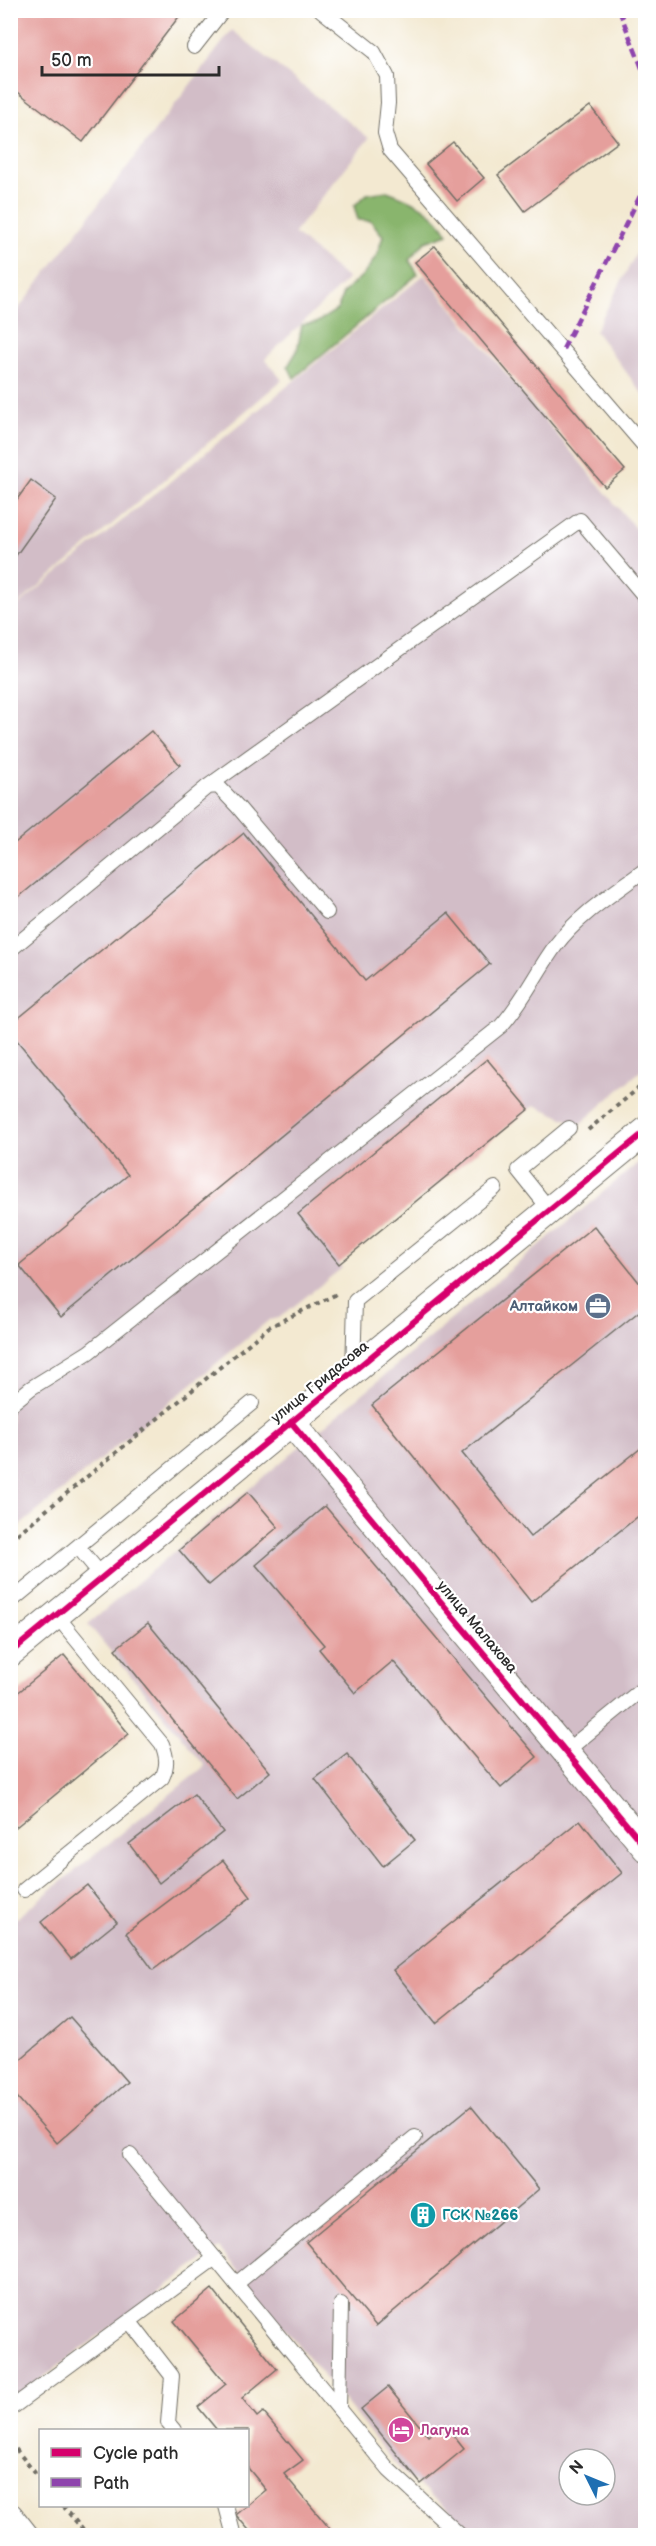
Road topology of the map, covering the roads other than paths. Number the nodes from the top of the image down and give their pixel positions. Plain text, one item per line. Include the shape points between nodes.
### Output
1 (223, 10) edge
2 (321, 10) edge
3 (194, 47) dead end
4 (645, 448) edge
5 (645, 598) edge
6 (207, 787) junction
7 (645, 869) edge
8 (327, 912) dead end
9 (10, 950) edge
10 (569, 1128) road end
11 (645, 1131) edge
12 (495, 1188) dead end
13 (550, 1210) junction
14 (353, 1371) junction
15 (252, 1403) dead end
16 (10, 1405) edge
17 (291, 1422) junction
18 (78, 1547) junction
19 (103, 1577) junction
20 (10, 1602) edge
21 (56, 1615) junction
22 (15, 1641) edge
23 (645, 1686) edge
24 (565, 1752) junction
25 (645, 1848) edge
26 (24, 1890) dead end
27 (415, 2137) dead end
28 (130, 2155) dead end
29 (215, 2258) junction
30 (236, 2284) junction
31 (342, 2304) dead end
32 (130, 2322) junction
33 (10, 2409) edge
34 (339, 2409) junction
35 (173, 2429) edge
36 (227, 2507) edge
37 (10, 2517) edge
38 (25, 2535) edge
39 (234, 2535) edge
40 (461, 2535) edge

1 - 3 lane
2 - 4 lane via 375,52 387,76 385,133 390,150
5 - 6 lane via 580,520
6 - 8 lane via 218,786
6 - 9 lane
7 - 16 lane via 579,921 557,944 520,1004 501,1026 89,1352
10 - 13 lane via 518,1170
11 - 13 street, улица Гридасова
12 - 14 lane via 355,1301
13 - 14 street, улица Гридасова
14 - 17 street, улица Гридасова
15 - 18 lane
17 - 19 street, улица Гридасова
17 - 24 street, улица Малахова
18 - 19 lane
18 - 20 lane
19 - 21 street, улица Гридасова
21 - 22 street, улица Гридасова
21 - 26 lane via 162,1744 167,1767 162,1778
23 - 24 lane
24 - 25 street, улица Малахова
27 - 30 lane
28 - 29 lane
29 - 30 lane
29 - 32 lane
30 - 34 lane
31 - 34 lane
32 - 33 lane
32 - 35 lane via 172,2376 168,2423
34 - 40 lane via 389,2470
36 - 39 lane
37 - 38 street

